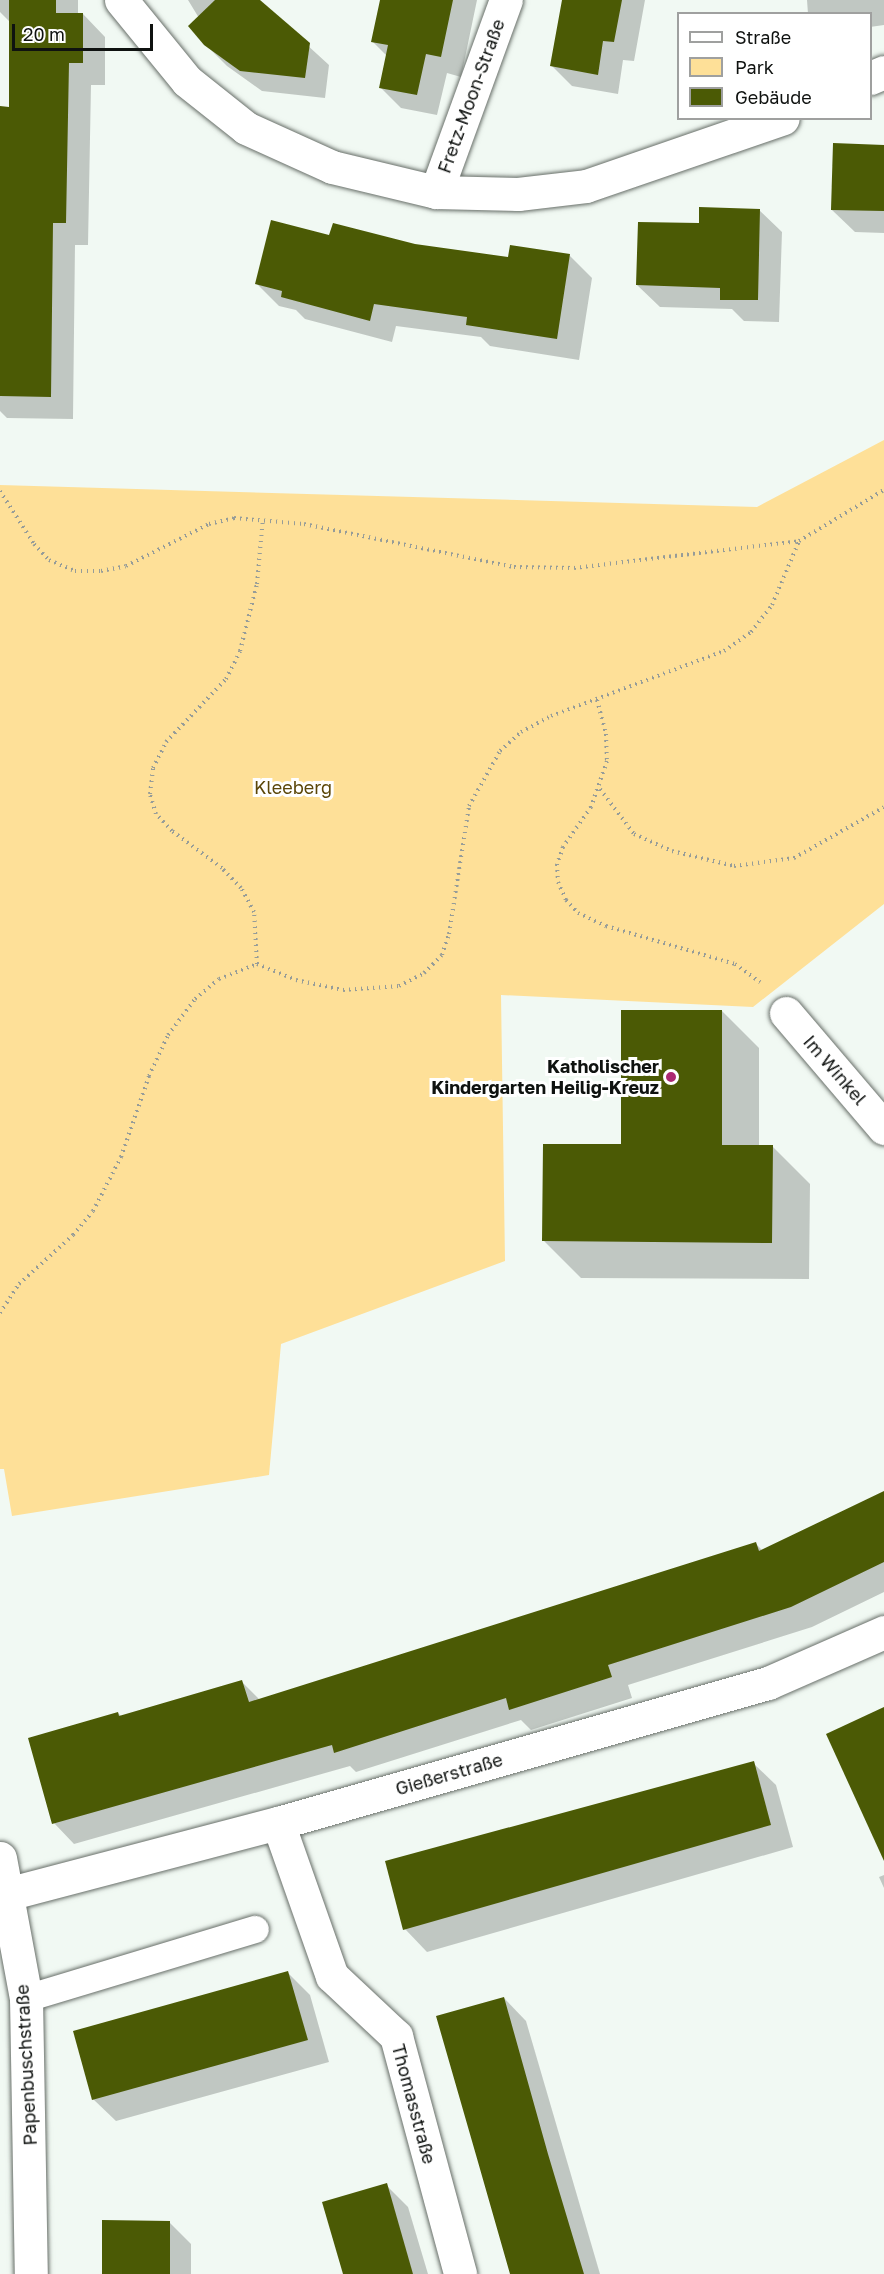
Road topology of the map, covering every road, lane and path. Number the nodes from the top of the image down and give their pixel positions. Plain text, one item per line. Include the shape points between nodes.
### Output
1 (121, 0) edge
2 (506, 0) edge
3 (777, 120) edge
4 (436, 192) junction
5 (884, 490) edge
6 (0, 491) edge
7 (263, 518) junction
8 (799, 541) junction
9 (597, 700) junction
10 (600, 788) junction
11 (884, 807) edge
12 (257, 964) junction
13 (786, 1013) joint
14 (884, 1128) edge
15 (0, 1313) edge
16 (884, 1632) edge
17 (278, 1823) junction
18 (0, 1858) edge
19 (7, 1894) junction
20 (255, 1929) dead end
21 (26, 1998) junction
22 (31, 2274) edge
23 (460, 2274) edge

1 - 4 street via 187,81 246,128 332,167
2 - 4 street, Fretz-Moon-Straße
3 - 4 street via 586,186 518,194
5 - 8 path
6 - 7 path via 49,560 75,571 126,566 209,524 234,518
7 - 8 path via 542,569
7 - 12 path via 257,584 240,651 226,679 166,742 153,768 150,794 156,814 172,831 241,888 254,912
8 - 9 path via 772,605 751,632 724,651
9 - 10 path via 606,734 607,761
9 - 12 path via 551,716 521,732 500,751 483,777 467,817 449,934 441,955 424,974 399,986 343,990 296,980
10 - 11 path via 634,834 672,851 734,866 794,858
10 - 13 path via 563,847 557,864 558,882 566,900 578,913 606,926 735,964 758,978
12 - 15 path via 219,979 195,999 168,1035 121,1157 93,1211 74,1235 18,1284
13 - 14 street, Im Winkel
16 - 17 street, Gießerstraße via 768,1683
17 - 19 street, Gießerstraße
17 - 23 street, Thomasstraße via 332,1976 396,2036
18 - 19 street, Papenbuschstraße
19 - 21 street, Papenbuschstraße
20 - 21 lane
21 - 22 street, Papenbuschstraße

